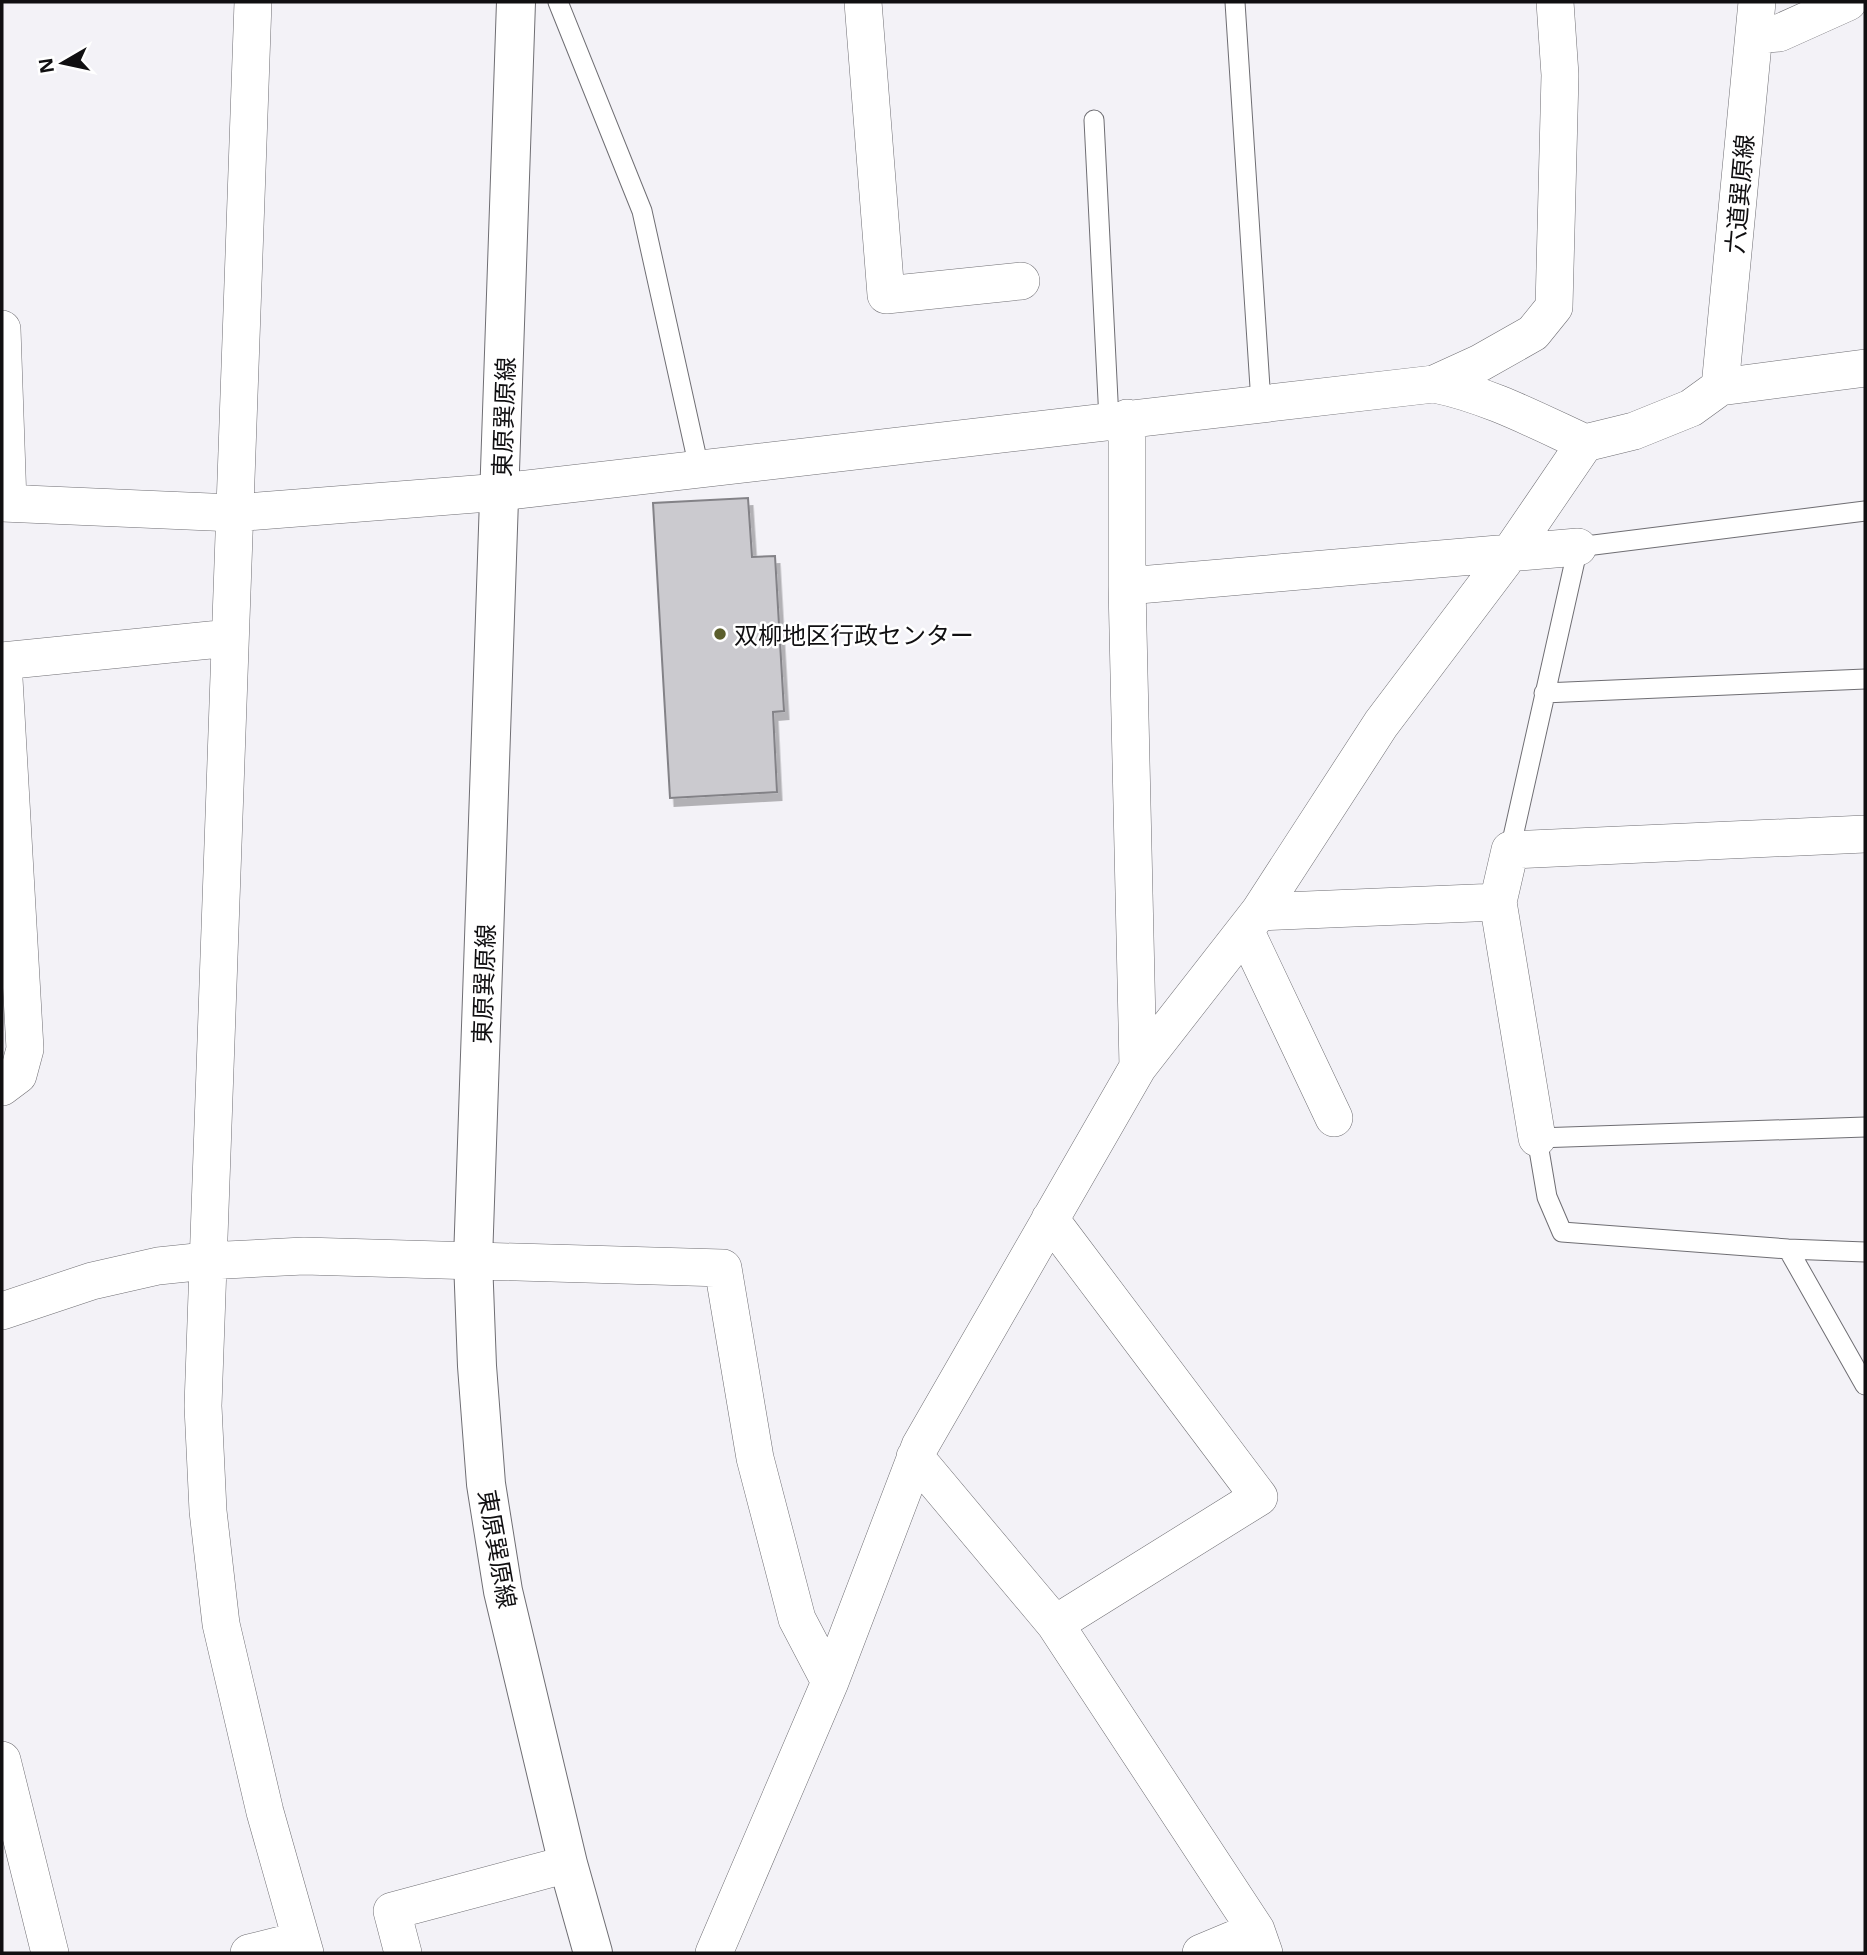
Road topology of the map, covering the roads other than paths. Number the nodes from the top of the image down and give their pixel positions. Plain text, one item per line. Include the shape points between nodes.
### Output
1 (253, 2) edge
2 (516, 2) edge
3 (558, 2) edge
4 (863, 2) edge
5 (1235, 2) edge
6 (1555, 2) edge
7 (1848, 2) edge
8 (1755, 19) edge
9 (1094, 120) dead end
10 (1021, 281) dead end
11 (2, 329) edge
12 (1865, 368) edge
13 (1434, 384) junction
14 (1720, 387) junction
15 (1261, 403) junction
16 (1118, 419) junction
17 (1585, 443) junction
18 (699, 468) junction
19 (501, 492) junction
20 (5, 503) edge
21 (1865, 511) edge
22 (234, 513) junction
23 (1578, 547) junction
24 (1510, 553) junction
25 (1127, 586) junction
26 (230, 638) junction
27 (2, 661) edge
28 (1865, 679) edge
29 (1544, 693) junction
30 (1865, 834) edge
31 (1510, 850) junction
32 (1498, 902) junction
33 (1252, 921) junction
34 (1138, 1068) junction
35 (2, 1087) edge
36 (1334, 1118) dead end
37 (1865, 1127) edge
38 (1537, 1138) junction
39 (1050, 1219) junction
40 (1788, 1249) junction
41 (1865, 1252) edge
42 (473, 1260) junction
43 (206, 1261) junction
44 (2, 1311) edge
45 (1865, 1385) edge
46 (915, 1457) junction
47 (1055, 1624) junction
48 (830, 1682) junction
49 (2, 1760) edge
50 (568, 1864) junction
51 (1260, 1942) edge
52 (303, 1947) edge
53 (50, 1953) edge
54 (249, 1953) edge
55 (403, 1953) edge
56 (593, 1953) edge
57 (714, 1953) edge
58 (1201, 1953) edge

1 - 22 street
2 - 19 street, 東原巽原線
3 - 18 lane via 642,211
4 - 10 street via 886,295
5 - 15 lane
6 - 13 street via 1560,75 1554,307 1533,333
7 - 8 street via 1779,33
8 - 14 street, 六道巽原線
9 - 16 lane
11 - 20 street
12 - 14 street
13 - 15 street
13 - 17 street via 1492,400
14 - 17 street via 1691,408 1634,431
15 - 16 street
16 - 18 street
16 - 25 street
17 - 24 street
18 - 19 street
19 - 22 street
19 - 42 street, 東原巽原線
20 - 22 street
21 - 23 lane
22 - 26 street
23 - 24 street
23 - 29 lane
24 - 25 street
24 - 33 street via 1381,724
25 - 34 street
26 - 27 street
26 - 43 street
27 - 35 street via 25,1049 18,1075
28 - 29 lane
29 - 31 lane
30 - 31 street
31 - 32 street
32 - 33 street
32 - 38 street
33 - 34 street
33 - 36 street
34 - 39 street
37 - 38 lane
38 - 40 lane via 1547,1197 1562,1231
39 - 46 street
39 - 47 street via 1259,1497
40 - 41 lane
40 - 45 lane
42 - 43 street via 304,1256
42 - 48 street via 723,1268 755,1458 793,1606
42 - 50 street, 東原巽原線 via 486,1484 503,1591
43 - 44 street via 92,1281
43 - 52 street via 203,1406 208,1510 221,1624 265,1812
46 - 47 street
46 - 48 street
47 - 51 street
48 - 57 street
49 - 53 street
50 - 55 street via 392,1911
50 - 56 street, 東原巽原線
51 - 58 street
52 - 54 street

